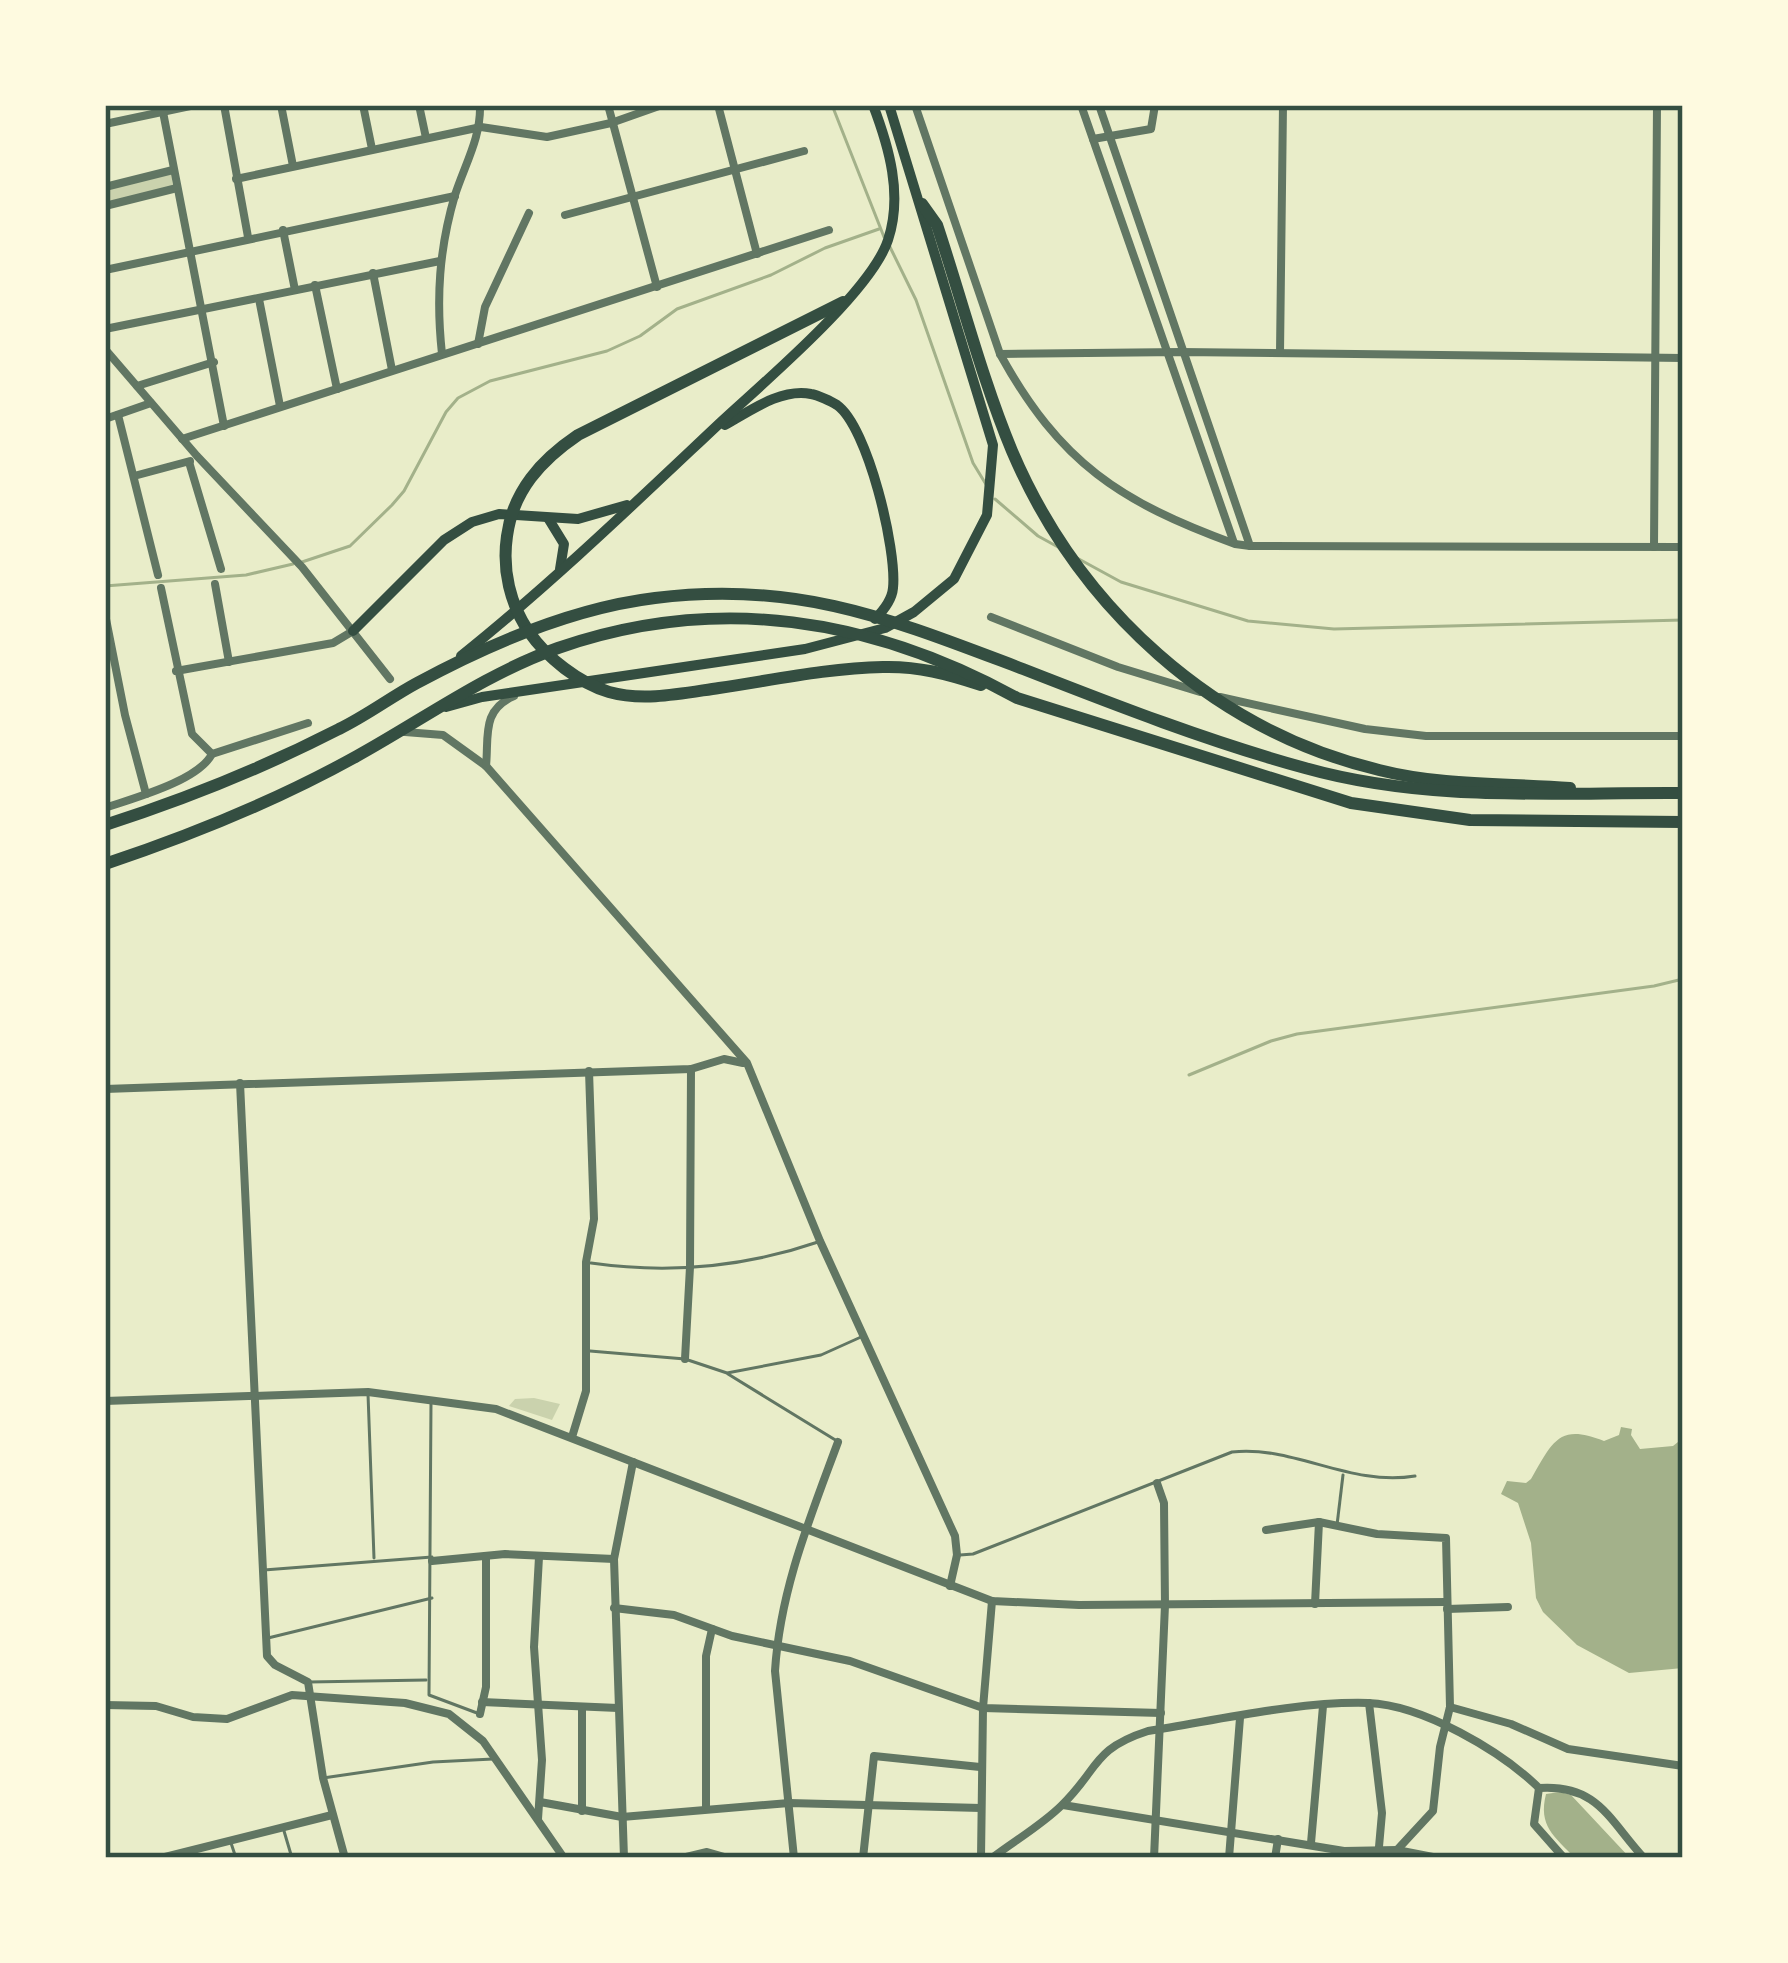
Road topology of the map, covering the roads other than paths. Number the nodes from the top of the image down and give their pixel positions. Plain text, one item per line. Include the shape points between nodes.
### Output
1 (127, 105) edge
2 (194, 105) edge
3 (224, 105) edge
4 (280, 105) edge
5 (363, 105) edge
6 (419, 105) edge
7 (480, 105) edge
8 (608, 105) edge
9 (662, 105) edge
10 (718, 105) edge
11 (873, 105) edge
12 (889, 105) edge
13 (915, 105) edge
14 (1081, 105) edge
15 (1099, 105) edge
16 (1155, 105) edge
17 (1283, 105) edge
18 (1658, 105) edge
19 (163, 112) junction
20 (130, 119) junction
21 (611, 123) junction
22 (105, 124) edge
23 (481, 128) junction
24 (1108, 134) junction
25 (425, 138) junction
26 (1093, 139) junction
27 (372, 149) junction
28 (804, 151) dead end
29 (292, 166) junction
30 (735, 168) junction
31 (173, 170) junction
32 (236, 179) junction
33 (105, 187) edge
34 (177, 188) junction
35 (455, 196) junction
36 (634, 196) junction
37 (922, 204) junction
38 (105, 206) edge
39 (529, 213) dead end
40 (566, 215) dead end
41 (283, 230) junction
42 (829, 230) dead end
43 (248, 237) junction
44 (191, 249) junction
45 (757, 254) junction
46 (440, 261) junction
47 (105, 270) edge
48 (373, 273) junction
49 (314, 285) junction
50 (657, 287) junction
51 (296, 290) junction
52 (259, 298) junction
53 (843, 302) junction
54 (202, 308) junction
55 (105, 329) edge
56 (478, 344) junction
57 (105, 349) edge
58 (1166, 352) junction
59 (1181, 352) junction
60 (1280, 353) junction
61 (1000, 354) junction
62 (442, 355) junction
63 (1653, 358) junction
64 (1683, 358) edge
65 (109, 359) edge
66 (214, 362) junction
67 (392, 370) junction
68 (137, 386) junction
69 (337, 389) junction
70 (151, 403) junction
71 (280, 406) junction
72 (118, 415) junction
73 (105, 419) edge
74 (224, 426) junction
75 (710, 433) junction
76 (182, 440) junction
77 (193, 459) junction
78 (134, 476) junction
79 (636, 501) junction
80 (548, 518) junction
81 (1234, 544) junction
82 (1250, 546) junction
83 (1654, 548) junction
84 (1683, 548) edge
85 (220, 569) dead end
86 (559, 573) junction
87 (158, 575) dead end
88 (215, 584) dead end
89 (161, 588) dead end
90 (105, 614) edge
91 (995, 619) dead end
92 (106, 629) edge
93 (352, 631) junction
94 (860, 635) junction
95 (229, 662) junction
96 (176, 671) junction
97 (390, 679) dead end
98 (417, 683) junction
99 (531, 690) junction
100 (1016, 698) junction
101 (431, 711) junction
102 (308, 723) dead end
103 (396, 734) junction
104 (1683, 736) edge
105 (211, 758) junction
106 (486, 766) junction
107 (1619, 792) junction
108 (1683, 793) edge
109 (146, 794) junction
110 (105, 808) edge
111 (1683, 822) edge
112 (105, 825) edge
113 (105, 864) edge
114 (747, 1063) junction
115 (691, 1069) junction
116 (589, 1071) junction
117 (239, 1084) junction
118 (105, 1090) edge
119 (820, 1241) junction
120 (586, 1262) junction
121 (690, 1268) junction
122 (862, 1336) junction
123 (585, 1351) junction
124 (685, 1359) junction
125 (727, 1373) junction
126 (368, 1392) junction
127 (257, 1394) junction
128 (431, 1400) junction
129 (105, 1401) edge
130 (572, 1437) junction
131 (838, 1442) joint
132 (633, 1462) junction
133 (1343, 1473) junction
134 (1414, 1476) dead end
135 (1157, 1483) junction
136 (1319, 1522) junction
137 (1337, 1526) junction
138 (1265, 1529) dead end
139 (805, 1530) junction
140 (957, 1555) junction
141 (486, 1556) junction
142 (539, 1557) junction
143 (432, 1559) junction
144 (614, 1559) junction
145 (374, 1562) junction
146 (262, 1570) junction
147 (950, 1586) junction
148 (432, 1598) junction
149 (992, 1600) junction
150 (1315, 1604) junction
151 (1165, 1605) junction
152 (1447, 1606) junction
153 (1508, 1607) dead end
154 (614, 1608) junction
155 (712, 1629) junction
156 (266, 1638) junction
157 (777, 1645) junction
158 (428, 1680) junction
159 (308, 1682) junction
160 (309, 1696) junction
161 (482, 1702) junction
162 (1369, 1703) junction
163 (105, 1706) edge
164 (538, 1706) junction
165 (1323, 1706) junction
166 (1450, 1707) junction
167 (582, 1708) junction
168 (618, 1708) junction
169 (983, 1708) junction
170 (1161, 1713) junction
171 (480, 1714) joint
172 (1240, 1718) junction
173 (1444, 1727) junction
174 (1161, 1729) junction
175 (492, 1755) junction
176 (1683, 1766) edge
177 (980, 1767) junction
178 (323, 1778) junction
179 (1539, 1788) junction
180 (540, 1802) junction
181 (789, 1803) junction
182 (869, 1803) junction
183 (1063, 1804) junction
184 (706, 1808) junction
185 (981, 1808) junction
186 (582, 1811) junction
187 (332, 1815) junction
188 (622, 1817) junction
189 (1157, 1817) junction
190 (538, 1819) junction
191 (283, 1828) junction
192 (1232, 1832) junction
193 (1278, 1839) junction
194 (230, 1840) junction
195 (1311, 1844) junction
196 (1397, 1850) junction
197 (1378, 1854) edge
198 (707, 1855) edge
199 (161, 1858) edge
200 (236, 1858) edge
201 (292, 1858) edge
202 (345, 1858) edge
203 (564, 1858) edge
204 (624, 1858) edge
205 (682, 1858) edge
206 (728, 1858) edge
207 (794, 1858) edge
208 (862, 1858) edge
209 (981, 1858) edge
210 (992, 1858) edge
211 (1154, 1858) edge
212 (1229, 1858) edge
213 (1275, 1858) edge
214 (1438, 1858) edge
215 (1564, 1858) edge
216 (1644, 1858) edge

1 - 20 street
2 - 19 street
3 - 32 street
4 - 29 street
5 - 27 street
6 - 25 street
7 - 23 street
8 - 21 street
9 - 21 street
10 - 30 street
11 - 53 main road via 892,173 894,218 876,266
12 - 37 main road
13 - 61 street
14 - 26 street
15 - 24 street
16 - 24 street via 1151,129
17 - 60 street
18 - 63 street
19 - 20 street
19 - 31 street
20 - 22 street
21 - 23 street via 547,137
21 - 36 street
23 - 25 street
23 - 35 street
24 - 26 street
24 - 59 street
25 - 27 street
26 - 58 street
27 - 29 street
28 - 30 street
29 - 32 street
30 - 36 street
30 - 45 street
31 - 33 street
31 - 34 street
32 - 43 street
34 - 38 street
34 - 44 street
35 - 41 street
35 - 46 street
36 - 40 street
36 - 50 street
37 - 94 main road via 988,418 994,470 987,515 954,579 914,612
37 - 107 highway via 938,225 1010,448 1061,542 1113,611 1172,668 1252,722 1327,755 1411,777
39 - 56 street via 485,307
41 - 43 street
41 - 51 street
42 - 45 street
43 - 44 street
44 - 47 street
44 - 54 street
45 - 50 street
46 - 48 street
46 - 62 street
48 - 49 street
48 - 67 street
49 - 51 street
49 - 69 street
50 - 56 street
51 - 52 street
52 - 54 street
52 - 71 street
53 - 75 main road
53 - 100 highway via 548,457 511,516 505,558 518,614 556,661 625,695 916,667
54 - 55 street
54 - 66 street
56 - 62 street
57 - 65 street
58 - 59 street
58 - 61 street
58 - 81 street
59 - 60 street
59 - 82 street
60 - 63 street
61 - 81 street via 1062,446 1097,477 1171,521
62 - 67 street
63 - 64 street
63 - 83 street
65 - 68 street
66 - 68 street
66 - 74 street
67 - 69 street
68 - 70 street
69 - 71 street
70 - 72 street
70 - 76 street
71 - 74 street
72 - 73 street
72 - 78 street
74 - 76 street
75 - 79 main road
75 - 94 main road via 787,394 824,399 851,422 868,457 893,589
76 - 77 street
77 - 78 street
77 - 85 street
77 - 93 street via 294,558
78 - 87 street
79 - 80 main road via 594,516
79 - 86 main road
80 - 86 main road via 564,544
80 - 93 main road via 499,514 472,522
81 - 82 street
82 - 83 street
83 - 84 street
86 - 98 main road
88 - 95 street
89 - 96 street
90 - 92 street
91 - 104 street via 1118,667 1365,729
92 - 109 street
93 - 95 street via 333,643
93 - 97 street
94 - 99 main road
95 - 96 street
96 - 105 street via 192,734
98 - 107 highway via 505,640 650,598 725,592 818,600 1357,782 1471,795
98 - 112 highway via 265,766
99 - 101 main road
99 - 106 street via 495,710 484,740
100 - 101 highway via 875,637 726,619 578,642
100 - 111 highway via 1351,803 1470,820
101 - 103 highway
102 - 105 street
103 - 106 street via 443,735
103 - 113 highway via 279,797
105 - 109 street
106 - 114 street
107 - 108 highway
109 - 110 street
114 - 115 street
114 - 119 street
115 - 116 street
115 - 121 street
116 - 117 street
116 - 120 street via 594,1219
117 - 118 street
117 - 127 street
119 - 121 lane
119 - 122 street
120 - 121 lane
120 - 123 street
121 - 124 street
122 - 125 lane via 821,1355
122 - 140 street via 956,1536
123 - 124 lane
123 - 130 street via 586,1390
124 - 125 lane
125 - 131 lane
126 - 127 street
126 - 128 street
126 - 145 lane
127 - 129 street
127 - 146 street
128 - 130 street via 496,1409
128 - 143 lane
130 - 132 street
131 - 139 street
132 - 139 street
132 - 144 street
133 - 134 lane
133 - 135 lane via 1251,1450
133 - 137 lane
135 - 140 lane
135 - 151 street
136 - 137 street
136 - 138 street
136 - 150 street
137 - 152 street via 1444,1537
139 - 147 street
139 - 157 street
140 - 147 street
141 - 142 street
141 - 143 street
141 - 161 street
142 - 144 street
142 - 164 street
143 - 145 lane
143 - 148 lane
144 - 154 street
145 - 146 lane
146 - 156 street
147 - 149 street
148 - 156 lane
148 - 158 lane
149 - 151 street
149 - 169 street
150 - 151 street
150 - 152 street
151 - 170 street
152 - 153 street
152 - 166 street
154 - 155 street
154 - 168 street
155 - 157 street
155 - 184 street
156 - 159 street via 275,1665
157 - 169 street via 850,1660
157 - 181 street
158 - 159 lane
158 - 171 lane via 429,1695
159 - 160 street
160 - 163 street via 227,1719
160 - 175 street via 425,1706 468,1725
160 - 178 street
161 - 164 street
161 - 171 street
162 - 165 street
162 - 173 street
162 - 197 street via 1382,1813
164 - 167 street
164 - 180 street
165 - 172 street
165 - 195 street
166 - 173 street
166 - 176 street via 1568,1749
167 - 168 street
167 - 186 street
168 - 188 street
169 - 170 street
169 - 177 street
170 - 174 street
172 - 174 street
172 - 192 street
173 - 179 street via 1499,1755
173 - 196 street via 1432,1811
174 - 183 street via 1108,1748
174 - 189 street
175 - 178 lane
175 - 190 street
177 - 182 street via 878,1755
177 - 185 street
178 - 187 street
179 - 215 street via 1534,1824
179 - 216 street via 1564,1786 1597,1802
180 - 186 street
180 - 190 street
181 - 182 street
181 - 184 street
181 - 207 street
182 - 185 street
182 - 208 street
183 - 189 street
183 - 210 street
184 - 188 street
185 - 209 street
186 - 188 street
187 - 191 street
187 - 202 street
188 - 204 street
189 - 192 street
189 - 211 street
190 - 203 street
191 - 194 street
191 - 201 lane
192 - 193 street
192 - 212 street
193 - 195 street
193 - 213 street
194 - 199 street
194 - 200 lane
195 - 197 street
196 - 197 street
196 - 214 street
198 - 205 street
198 - 206 street

